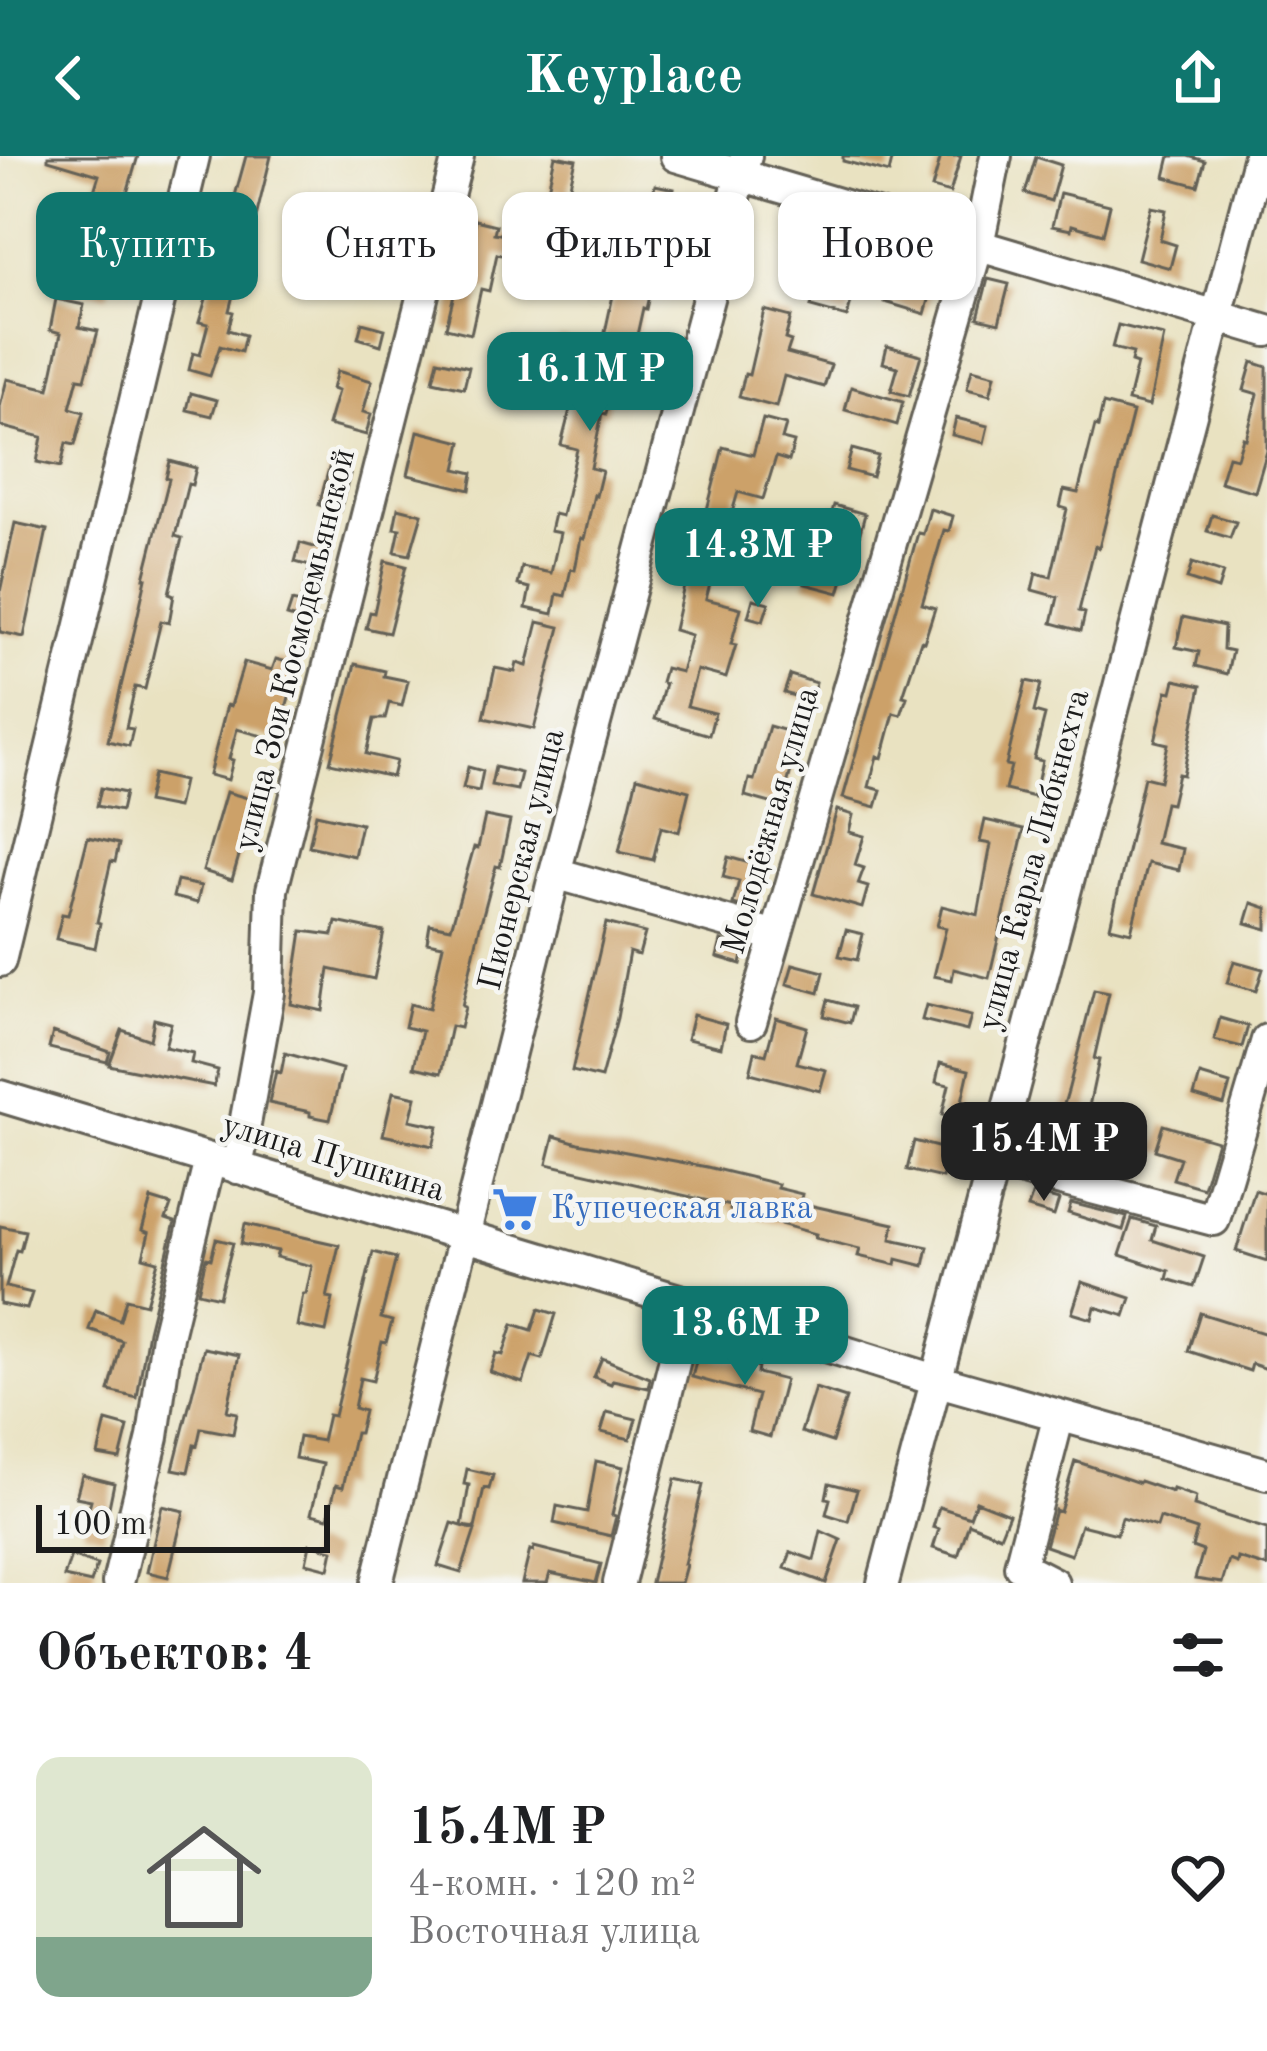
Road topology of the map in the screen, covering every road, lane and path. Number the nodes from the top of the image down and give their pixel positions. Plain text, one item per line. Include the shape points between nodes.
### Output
1 (194, 156) edge
2 (458, 156) edge
3 (676, 156) edge
4 (996, 156) edge
5 (1259, 156) edge
6 (743, 165) edge
7 (978, 244) junction
8 (1215, 317) junction
9 (1267, 331) edge
10 (555, 873) junction
11 (776, 936) junction
12 (0, 961) edge
13 (752, 1022) dead end
14 (1267, 1040) edge
15 (0, 1096) edge
16 (993, 1162) junction
17 (223, 1164) junction
18 (466, 1236) junction
19 (689, 1303) junction
20 (935, 1380) junction
21 (1059, 1415) junction
22 (1267, 1474) edge
23 (118, 1583) edge
24 (376, 1583) edge
25 (620, 1583) edge
26 (883, 1583) edge
27 (1054, 1583) edge

1 - 12 street
2 - 17 street, улица Зои Космодемьянской via 272,890 269,993
3 - 6 street
4 - 7 street, Молодёжная улица
5 - 8 street, улица Карла Либкнехта
6 - 7 street
6 - 10 street, Пионерская улица
7 - 8 street
7 - 11 street, Молодёжная улица
8 - 9 street
8 - 16 street, улица Карла Либкнехта
10 - 11 street
10 - 18 street, Пионерская улица
11 - 13 street, Молодёжная улица
14 - 16 street via 1214,1220
15 - 17 street, улица Пушкина
16 - 20 street, улица Карла Либкнехта
17 - 18 street, улица Пушкина
17 - 23 street, улица Зои Космодемьянской via 167,1336
18 - 19 street, улица Пушкина
18 - 24 street, Пионерская улица
19 - 20 street, улица Пушкина
19 - 25 street
20 - 21 street, улица Пушкина
20 - 26 street, улица Карла Либкнехта
21 - 22 street, улица Пушкина
21 - 27 street via 1020,1566

